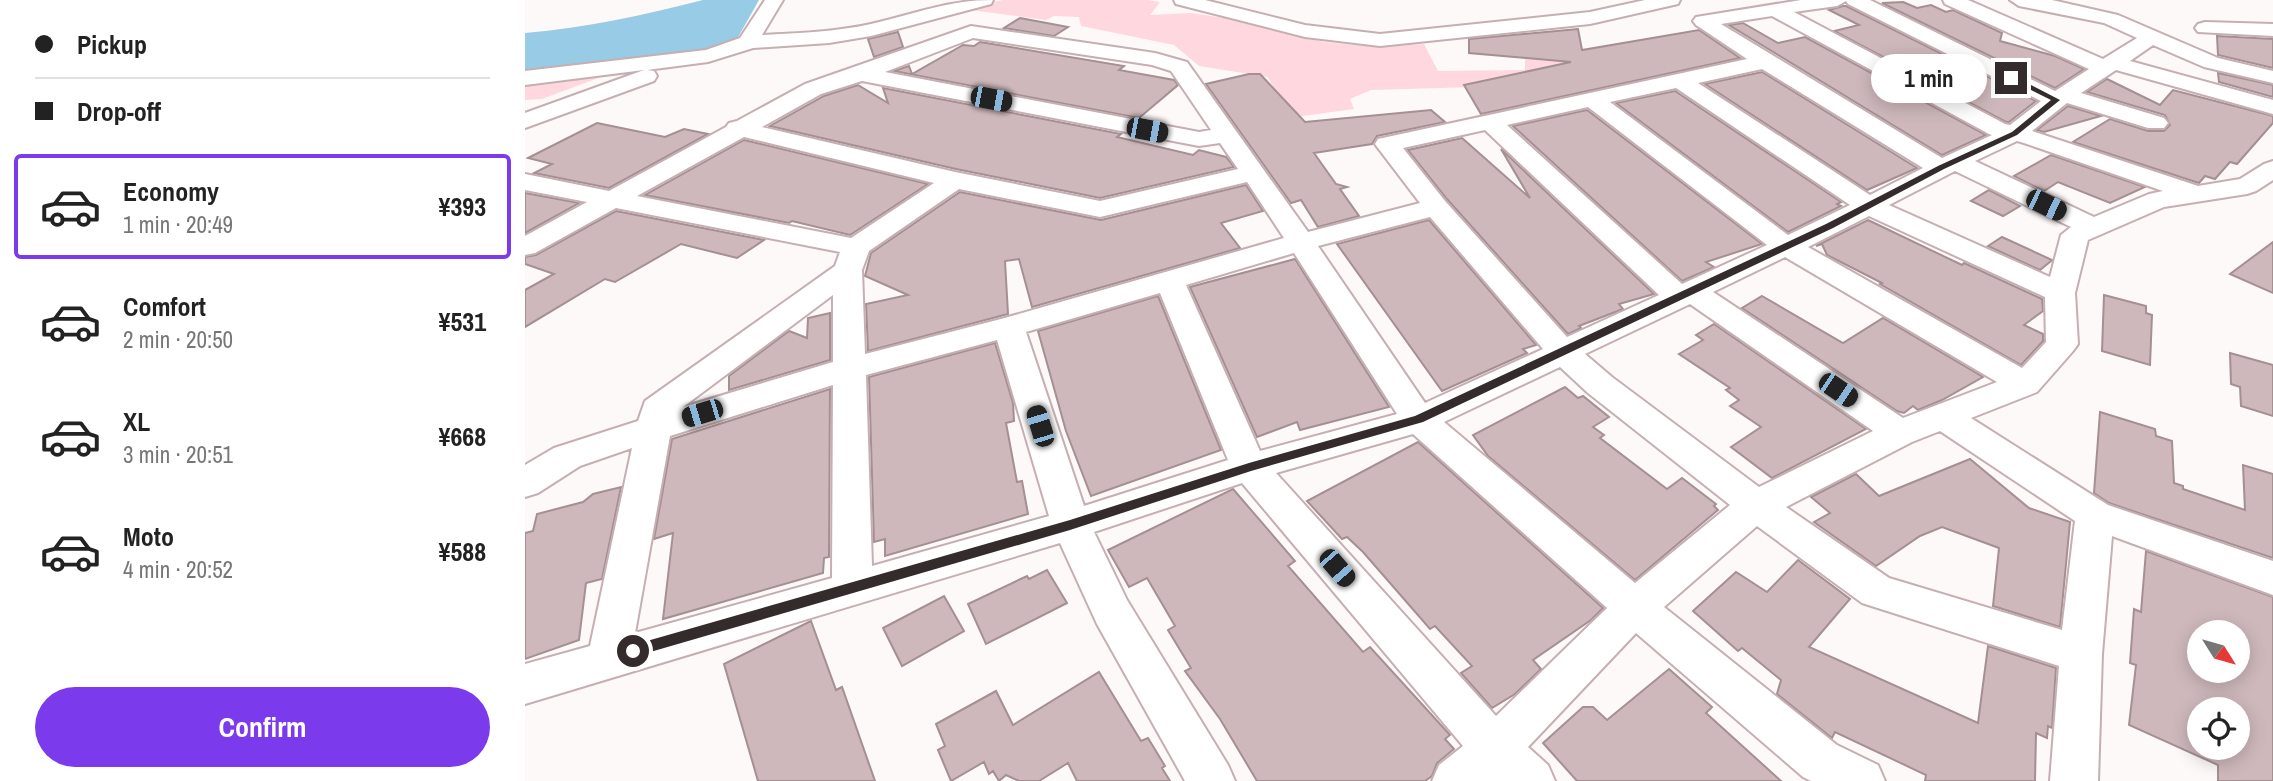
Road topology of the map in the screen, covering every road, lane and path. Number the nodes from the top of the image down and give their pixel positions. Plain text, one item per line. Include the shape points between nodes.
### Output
1 (774, 0) edge
2 (985, 0) edge
3 (1183, 0) edge
4 (1671, 0) edge
5 (1837, 0) edge
6 (1855, 0) edge
7 (1952, 0) edge
8 (2019, 0) edge
9 (1775, 10) junction
10 (2205, 28) dead end
11 (2273, 30) edge
12 (2150, 38) junction
13 (744, 44) junction
14 (1765, 62) junction
15 (2107, 65) junction
16 (861, 74) junction
17 (2273, 77) edge
18 (525, 78) edge
19 (1679, 80) junction
20 (2060, 98) junction
21 (1593, 100) junction
22 (2273, 107) edge
23 (525, 121) edge
24 (1491, 123) junction
25 (2156, 123) dead end
26 (737, 128) junction
27 (2014, 134) junction
28 (1227, 135) junction
29 (1949, 165) junction
30 (2273, 169) edge
31 (1254, 173) junction
32 (955, 180) junction
33 (525, 182) edge
34 (2195, 194) junction
35 (610, 199) junction
36 (1868, 206) junction
37 (1436, 207) junction
38 (2090, 226) junction
39 (1301, 242) junction
40 (1786, 246) junction
41 (525, 247) edge
42 (852, 259) junction
43 (1169, 280) junction
44 (2060, 293) junction
45 (1685, 294) junction
46 (1009, 327) junction
47 (1563, 352) junction
48 (847, 369) junction
49 (2025, 384) junction
50 (1941, 415) junction
51 (1419, 419) junction
52 (654, 428) junction
53 (1901, 433) junction
54 (1249, 467) junction
55 (525, 483) edge
56 (1756, 505) junction
57 (2095, 515) junction
58 (1070, 525) junction
59 (2273, 578) edge
60 (852, 588) junction
61 (1635, 607) junction
62 (2081, 654) junction
63 (609, 658) junction
64 (525, 684) edge
65 (1495, 749) junction
66 (1211, 781) edge
67 (1456, 781) edge
68 (1531, 781) edge
69 (1861, 781) edge
70 (2074, 781) edge

1 - 13 street
2 - 13 street via 871,30
3 - 4 street via 1291,29 1380,40 1590,18
5 - 9 street
6 - 20 street
7 - 15 street
8 - 12 street via 2077,9
9 - 14 street via 1703,21
9 - 27 street
10 - 11 street
12 - 15 street
12 - 17 street via 2211,63
13 - 18 street via 708,56
13 - 23 street via 712,70 643,77
14 - 19 street
14 - 29 street
15 - 20 street
15 - 22 street
16 - 26 street via 813,89
16 - 28 street via 1199,139
16 - 28 street via 971,32 1155,59 1179,67
19 - 21 street
19 - 36 street
20 - 25 street
20 - 27 street
21 - 24 street
21 - 40 street
24 - 37 street via 1387,144
24 - 45 street
26 - 32 street
26 - 35 street
27 - 29 street
27 - 34 street
28 - 31 street
29 - 36 street
29 - 38 street
30 - 34 street via 2247,186
31 - 32 street via 1100,209
31 - 39 street
32 - 42 street
33 - 35 street
34 - 38 street via 2158,200
35 - 41 street
35 - 42 street
36 - 40 street
36 - 44 street
37 - 39 street
37 - 47 street
38 - 44 street via 2075,234
39 - 43 street
39 - 51 street
40 - 45 street
40 - 49 street
42 - 48 street
42 - 52 street via 657,410
43 - 46 street
43 - 54 street
44 - 49 street via 2061,344
45 - 47 street
45 - 53 street
46 - 48 street
46 - 58 street
47 - 51 street
47 - 56 street
48 - 52 street
48 - 60 street
49 - 50 street
50 - 53 street
50 - 57 street
51 - 54 street
51 - 61 street
52 - 55 street via 568,457
52 - 63 street
53 - 56 street
54 - 58 street
54 - 65 street
56 - 61 street
56 - 62 street via 1876,591
57 - 59 street
57 - 62 street
58 - 60 street
58 - 66 street via 1112,612
60 - 63 street
61 - 65 street
61 - 69 street via 1820,761
62 - 70 street
63 - 64 street
65 - 67 street
65 - 68 street

